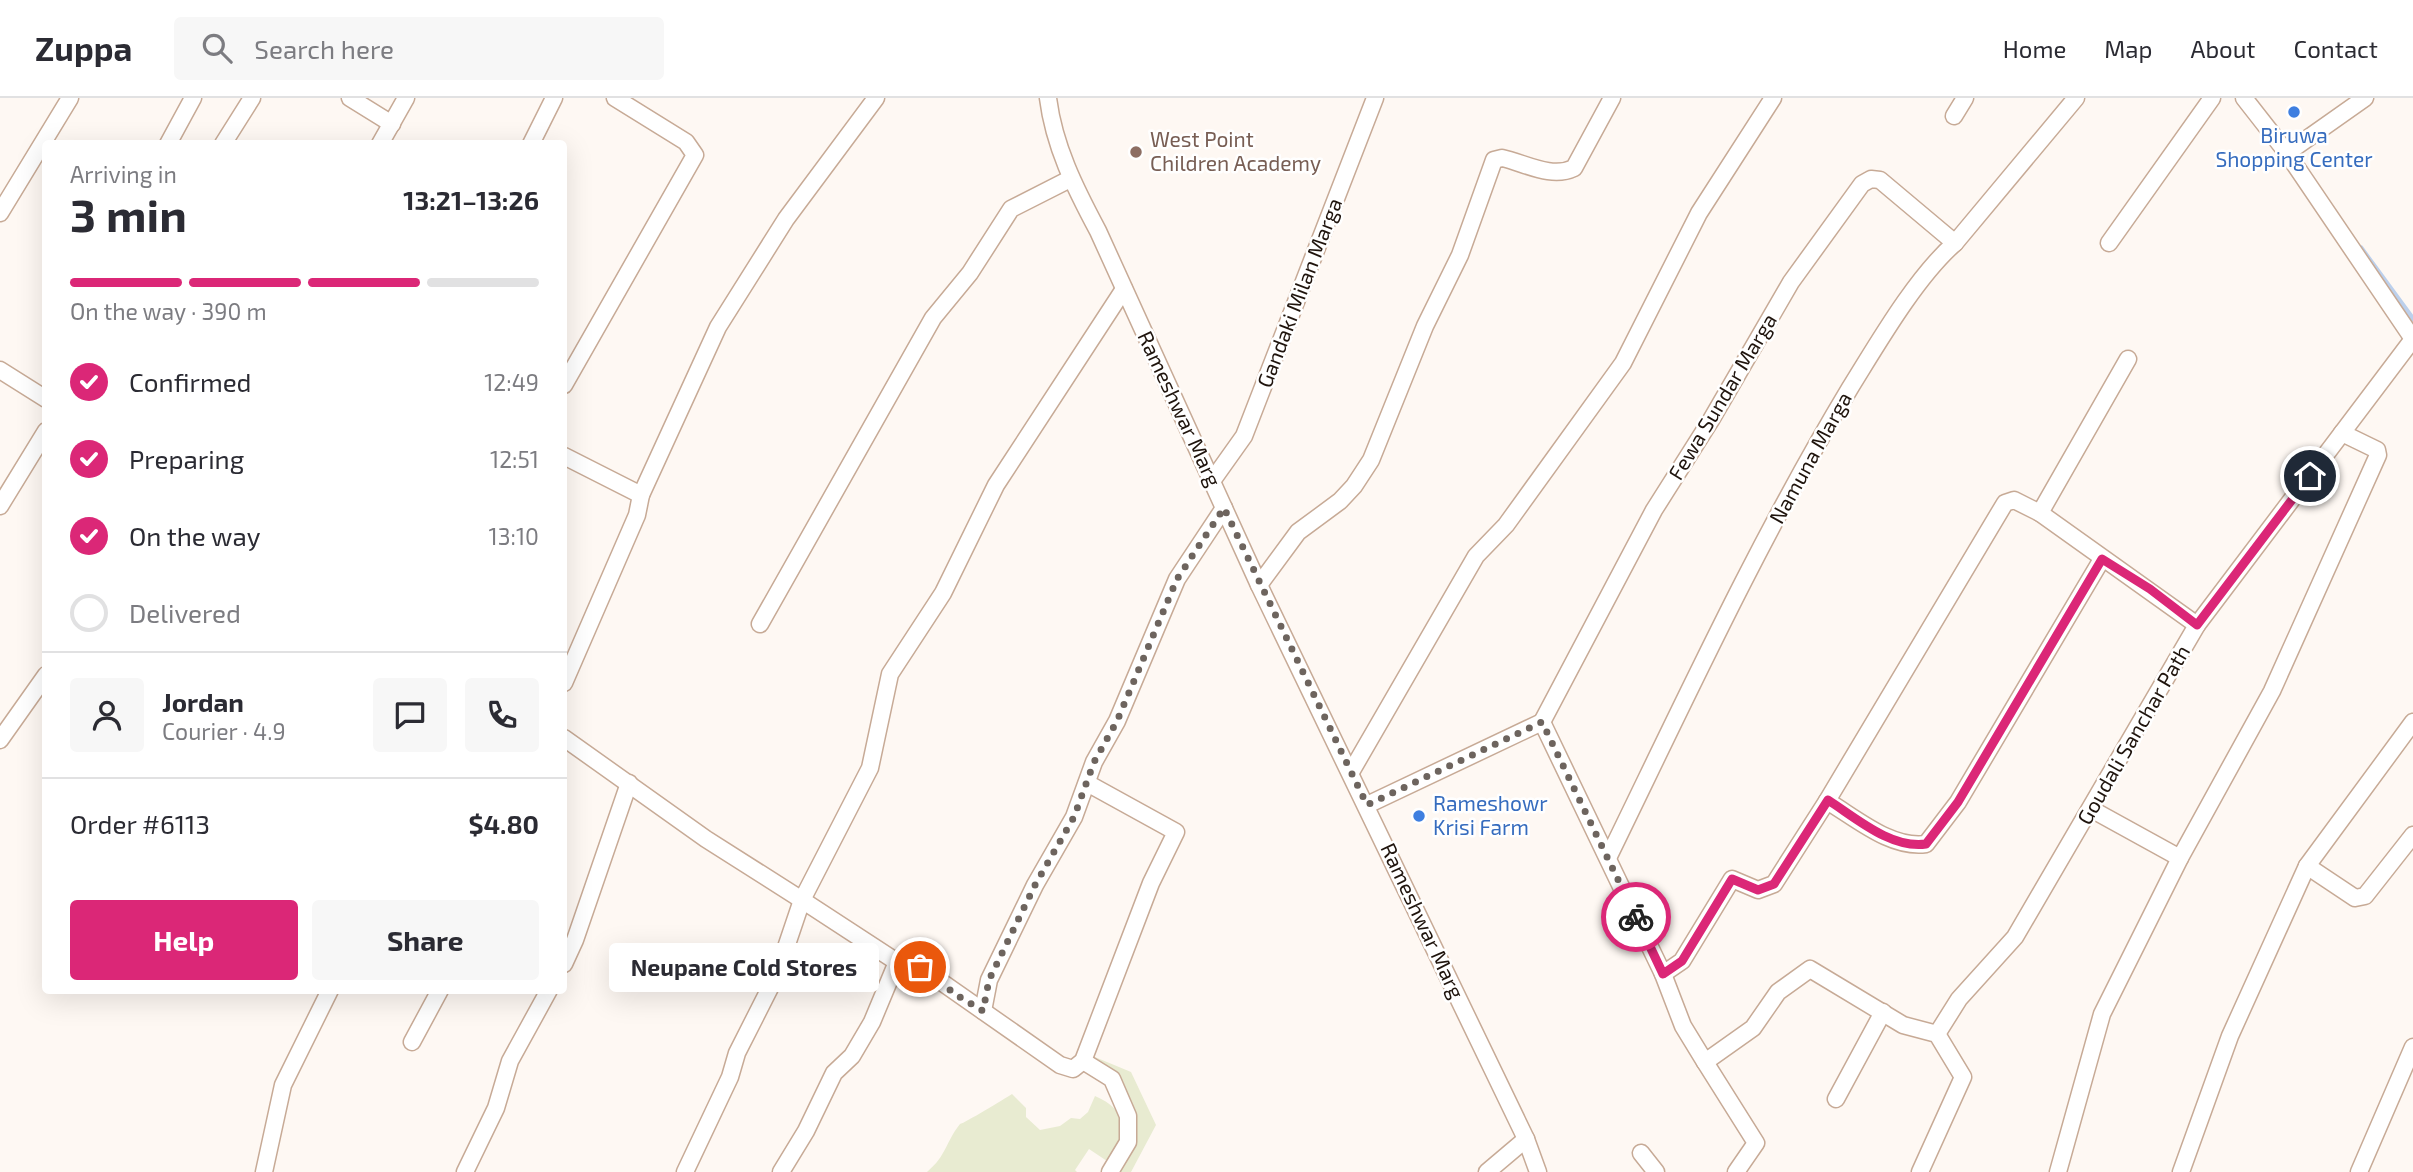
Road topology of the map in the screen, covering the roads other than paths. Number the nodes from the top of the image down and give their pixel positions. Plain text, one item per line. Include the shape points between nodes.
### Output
1 (70, 98) edge
2 (193, 98) edge
3 (252, 98) edge
4 (350, 98) edge
5 (406, 98) edge
6 (554, 98) edge
7 (615, 98) edge
8 (876, 98) edge
9 (1048, 98) edge
10 (1376, 98) edge
11 (1612, 98) edge
12 (1773, 98) edge
13 (1965, 98) edge
14 (2076, 98) edge
15 (2213, 98) edge
16 (2244, 98) edge
17 (2365, 98) edge
18 (1954, 116) dead end
19 (392, 124) junction
20 (44, 140) edge
21 (169, 140) edge
22 (225, 140) edge
23 (382, 140) edge
24 (533, 140) edge
25 (42, 144) edge
26 (2288, 152) junction
27 (1070, 179) junction
28 (0, 213) edge
29 (1955, 243) junction
30 (2109, 243) dead end
31 (1124, 289) junction
32 (2413, 339) edge
33 (2128, 359) dead end
34 (0, 370) edge
35 (567, 380) edge
36 (42, 396) edge
37 (2342, 433) junction
38 (42, 438) edge
39 (567, 458) edge
40 (1212, 481) junction
41 (641, 495) junction
42 (0, 506) edge
43 (1224, 508) junction
44 (2040, 513) junction
45 (2102, 559) junction
46 (1259, 585) junction
47 (760, 624) dead end
48 (2197, 625) junction
49 (567, 676) edge
50 (42, 681) edge
51 (1542, 722) junction
52 (2413, 722) edge
53 (0, 740) edge
54 (567, 740) edge
55 (1351, 772) junction
56 (629, 783) junction
57 (1087, 783) junction
58 (1828, 800) junction
59 (1367, 805) junction
60 (2091, 809) junction
61 (2413, 835) edge
62 (1608, 858) junction
63 (2180, 858) junction
64 (2306, 866) junction
65 (802, 900) junction
66 (567, 957) edge
67 (897, 962) junction
68 (1663, 974) junction
69 (328, 994) edge
70 (438, 994) edge
71 (547, 994) edge
72 (983, 1011) junction
73 (1883, 1012) junction
74 (1937, 1034) junction
75 (412, 1042) dead end
76 (2413, 1046) edge
77 (1083, 1061) junction
78 (1705, 1062) junction
79 (1836, 1099) dead end
80 (1526, 1139) junction
81 (1641, 1153) dead end
82 (264, 1172) edge
83 (464, 1172) edge
84 (685, 1172) edge
85 (781, 1172) edge
86 (1110, 1172) edge
87 (1487, 1172) edge
88 (1538, 1172) edge
89 (1656, 1172) edge
90 (1736, 1172) edge
91 (1920, 1172) edge
92 (2058, 1172) edge
93 (2181, 1172) edge
94 (2359, 1172) edge

1 - 20 street
2 - 21 street
3 - 22 street
4 - 19 street
5 - 19 street
6 - 24 street
7 - 35 street via 686,142 695,155
8 - 41 street via 786,219 718,327
9 - 27 street, Rameshwar Marg via 1050,120
10 - 40 street, Gandaki Milan Marga via 1244,436
11 - 46 street via 1574,168 1551,172 1502,158 1494,160 1460,255 1425,326 1371,460 1340,501 1298,532
12 - 55 street via 1699,213 1623,363 1506,525 1476,556
13 - 18 street
14 - 29 street, Namuna Marga
15 - 30 street
16 - 26 street
17 - 26 street
19 - 23 street
25 - 28 street
26 - 32 street
27 - 31 street, Rameshwar Marg
27 - 47 street via 1011,209 970,273 933,318
29 - 51 street, Fewa Sundar Marga via 1880,180 1862,184 1791,282 1654,510
29 - 62 street, Namuna Marga via 1940,256 1874,349 1811,453 1703,658
31 - 40 street, Rameshwar Marg
31 - 65 street via 996,485 943,593 890,674 870,768
32 - 37 street, Goudali Sanchar Path
33 - 44 street
34 - 36 street
37 - 48 street, Goudali Sanchar Path
37 - 63 street via 2378,454 2272,691
38 - 42 street
39 - 41 street
40 - 43 street, Rameshwar Marg
41 - 49 street via 637,515
43 - 46 street, Rameshwar Marg
43 - 57 street via 1177,579
44 - 45 street
44 - 58 street via 2014,500 2006,503
45 - 48 street
45 - 58 street via 1958,802 1926,844 1895,841
46 - 55 street, Rameshwar Marg
48 - 60 street, Goudali Sanchar Path
50 - 53 street
51 - 59 street
51 - 62 street
52 - 64 street
54 - 56 street
55 - 59 street, Rameshwar Marg
56 - 65 street
56 - 66 street
57 - 72 street via 1074,817 989,980
57 - 77 street via 1176,832 1151,883
58 - 68 street via 1774,884 1758,890 1732,879 1682,961
59 - 80 street, Rameshwar Marg
60 - 63 street
60 - 74 street, Goudali Sanchar Path via 2015,937 1959,999
61 - 64 street via 2365,896 2355,898
62 - 68 street
63 - 92 street via 2102,1014
64 - 93 street via 2230,1036
65 - 67 street
65 - 84 street via 777,974
67 - 72 street via 920,967
67 - 85 street via 872,1022 852,1056 834,1073
68 - 78 street via 1683,1026
69 - 82 street via 283,1085
70 - 75 street
71 - 83 street via 510,1061 496,1108
72 - 77 street via 1060,1065 1073,1069
73 - 74 street via 1903,1025
73 - 78 street via 1810,969 1778,992 1754,1028
73 - 79 street
74 - 91 street via 1963,1077
76 - 94 street
77 - 86 street via 1112,1079 1128,1116 1128,1142
78 - 90 street via 1756,1143
80 - 87 street
80 - 88 street, Rameshwar Marg
81 - 89 street

